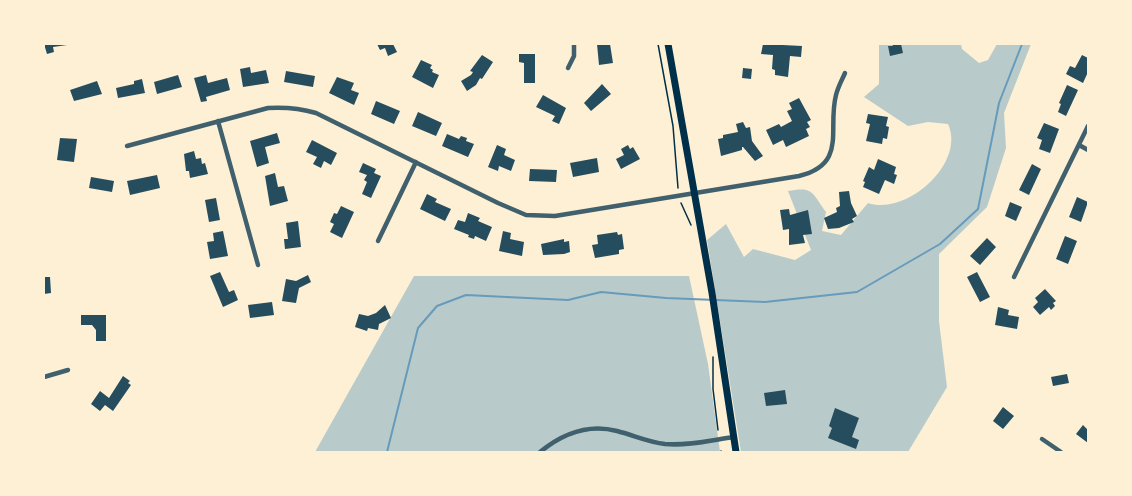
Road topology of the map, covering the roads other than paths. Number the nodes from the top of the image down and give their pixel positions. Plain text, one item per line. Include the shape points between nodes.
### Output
1 (574, 44) edge
2 (668, 44) edge
3 (568, 68) dead end
4 (845, 73) dead end
5 (218, 121) junction
6 (1089, 126) edge
7 (1079, 145) junction
8 (127, 146) dead end
9 (1089, 150) edge
10 (416, 162) junction
11 (695, 194) junction
12 (378, 240) dead end
13 (258, 265) dead end
14 (1014, 277) dead end
15 (68, 370) dead end
16 (44, 377) edge
17 (734, 437) junction
18 (1042, 440) dead end
19 (540, 453) edge
20 (736, 453) edge
21 (1061, 453) edge

1 - 3 street
2 - 11 main road
4 - 11 street via 836,94 832,149 824,164 799,176
5 - 8 street
5 - 10 street via 268,108 302,109
5 - 13 street
6 - 7 street
7 - 9 street
7 - 14 street
10 - 11 street via 498,204 534,216
10 - 12 street
11 - 17 main road
15 - 16 street
17 - 19 street via 680,445 650,442 616,430 596,428 570,433
17 - 20 main road
18 - 21 street

